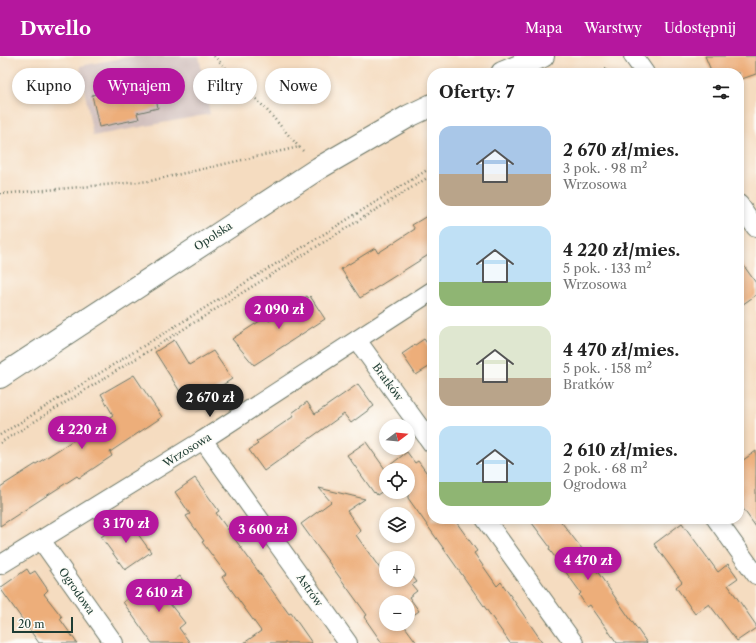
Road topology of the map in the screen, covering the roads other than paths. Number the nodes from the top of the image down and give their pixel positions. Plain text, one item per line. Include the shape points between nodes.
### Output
1 (543, 56) edge
2 (633, 56) edge
3 (514, 68) edge
4 (641, 68) edge
5 (427, 108) edge
6 (744, 211) edge
7 (756, 228) edge
8 (427, 295) edge
9 (357, 340) junction
10 (0, 377) edge
11 (427, 437) edge
12 (203, 440) junction
13 (489, 524) edge
14 (720, 524) edge
15 (41, 540) junction
16 (0, 565) edge
17 (756, 575) edge
18 (114, 643) edge
19 (348, 643) edge
20 (574, 643) edge

1 - 3 main road
2 - 4 street
5 - 10 main road, Opolska via 319,168
6 - 7 street
8 - 9 street, Wrzosowa
9 - 11 street, Bratków
9 - 12 street, Wrzosowa
12 - 15 street, Wrzosowa
12 - 19 street, Astrów
13 - 20 street
14 - 17 street
15 - 16 street, Wrzosowa
15 - 18 street, Ogrodowa

